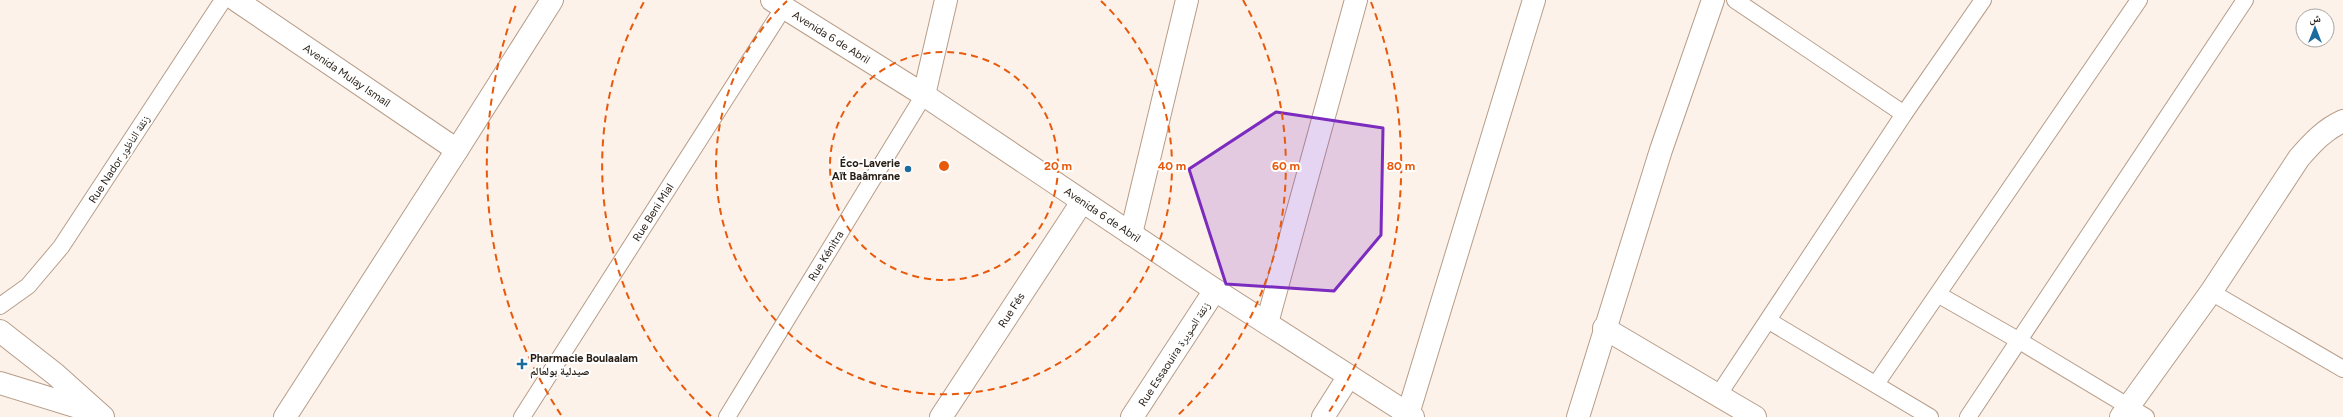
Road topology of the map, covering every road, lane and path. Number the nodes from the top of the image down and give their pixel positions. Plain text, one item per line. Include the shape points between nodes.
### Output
1 (223, 0) edge
2 (236, 0) edge
3 (552, 0) edge
4 (946, 0) edge
5 (1186, 0) edge
6 (1356, 0) edge
7 (1534, 0) edge
8 (1714, 0) edge
9 (1735, 0) edge
10 (1983, 0) edge
11 (2139, 0) edge
12 (2245, 0) edge
13 (778, 4) edge
14 (924, 95) junction
15 (1904, 114) junction
16 (2343, 120) edge
17 (457, 150) junction
18 (1082, 202) junction
19 (1131, 234) junction
20 (1215, 290) junction
21 (2211, 292) junction
22 (1939, 295) junction
23 (0, 306) edge
24 (1769, 321) junction
25 (1267, 323) junction
26 (1604, 328) junction
27 (0, 331) edge
28 (2018, 340) junction
29 (2343, 369) edge
30 (1349, 376) junction
31 (0, 383) edge
32 (1876, 384) junction
33 (1719, 394) junction
34 (2132, 414) edge
35 (100, 415) edge
36 (1410, 415) edge
37 (285, 417) edge
38 (522, 417) edge
39 (727, 417) edge
40 (941, 417) edge
41 (1132, 417) edge
42 (1323, 417) edge
43 (1578, 417) edge
44 (1755, 417) edge
45 (1930, 417) edge
46 (1968, 417) edge

1 - 23 lane, Rue Nador زنقة الناظور via 61,247 28,286
2 - 17 street, Avenida Mulay Ismaíl
3 - 17 street
4 - 14 street
5 - 19 street
6 - 25 street
7 - 36 street
8 - 26 street via 1661,150
9 - 15 lane
10 - 15 lane
11 - 22 lane
12 - 28 lane
13 - 14 street, Avenida 6 de Abril
13 - 38 lane, Rue Beni Mial
14 - 18 street, Avenida 6 de Abril
14 - 39 lane, Rue Kénitra
15 - 24 lane
16 - 21 street via 2327,130 2299,158
17 - 37 street
18 - 19 street, Avenida 6 de Abril
18 - 40 street, Rue Fés
19 - 20 street, Avenida 6 de Abril
20 - 25 street, Avenida 6 de Abril
20 - 41 street, Rue Essaouira زنقة الصويرة
21 - 29 lane
21 - 34 street
22 - 28 lane
22 - 32 lane
24 - 32 lane
24 - 33 lane
25 - 30 street, Avenida 6 de Abril
26 - 33 street
26 - 43 street
27 - 35 street via 55,374
28 - 34 lane
28 - 46 lane
30 - 36 street, Avenida 6 de Abril
30 - 42 street
31 - 35 street
32 - 45 lane
33 - 44 street

